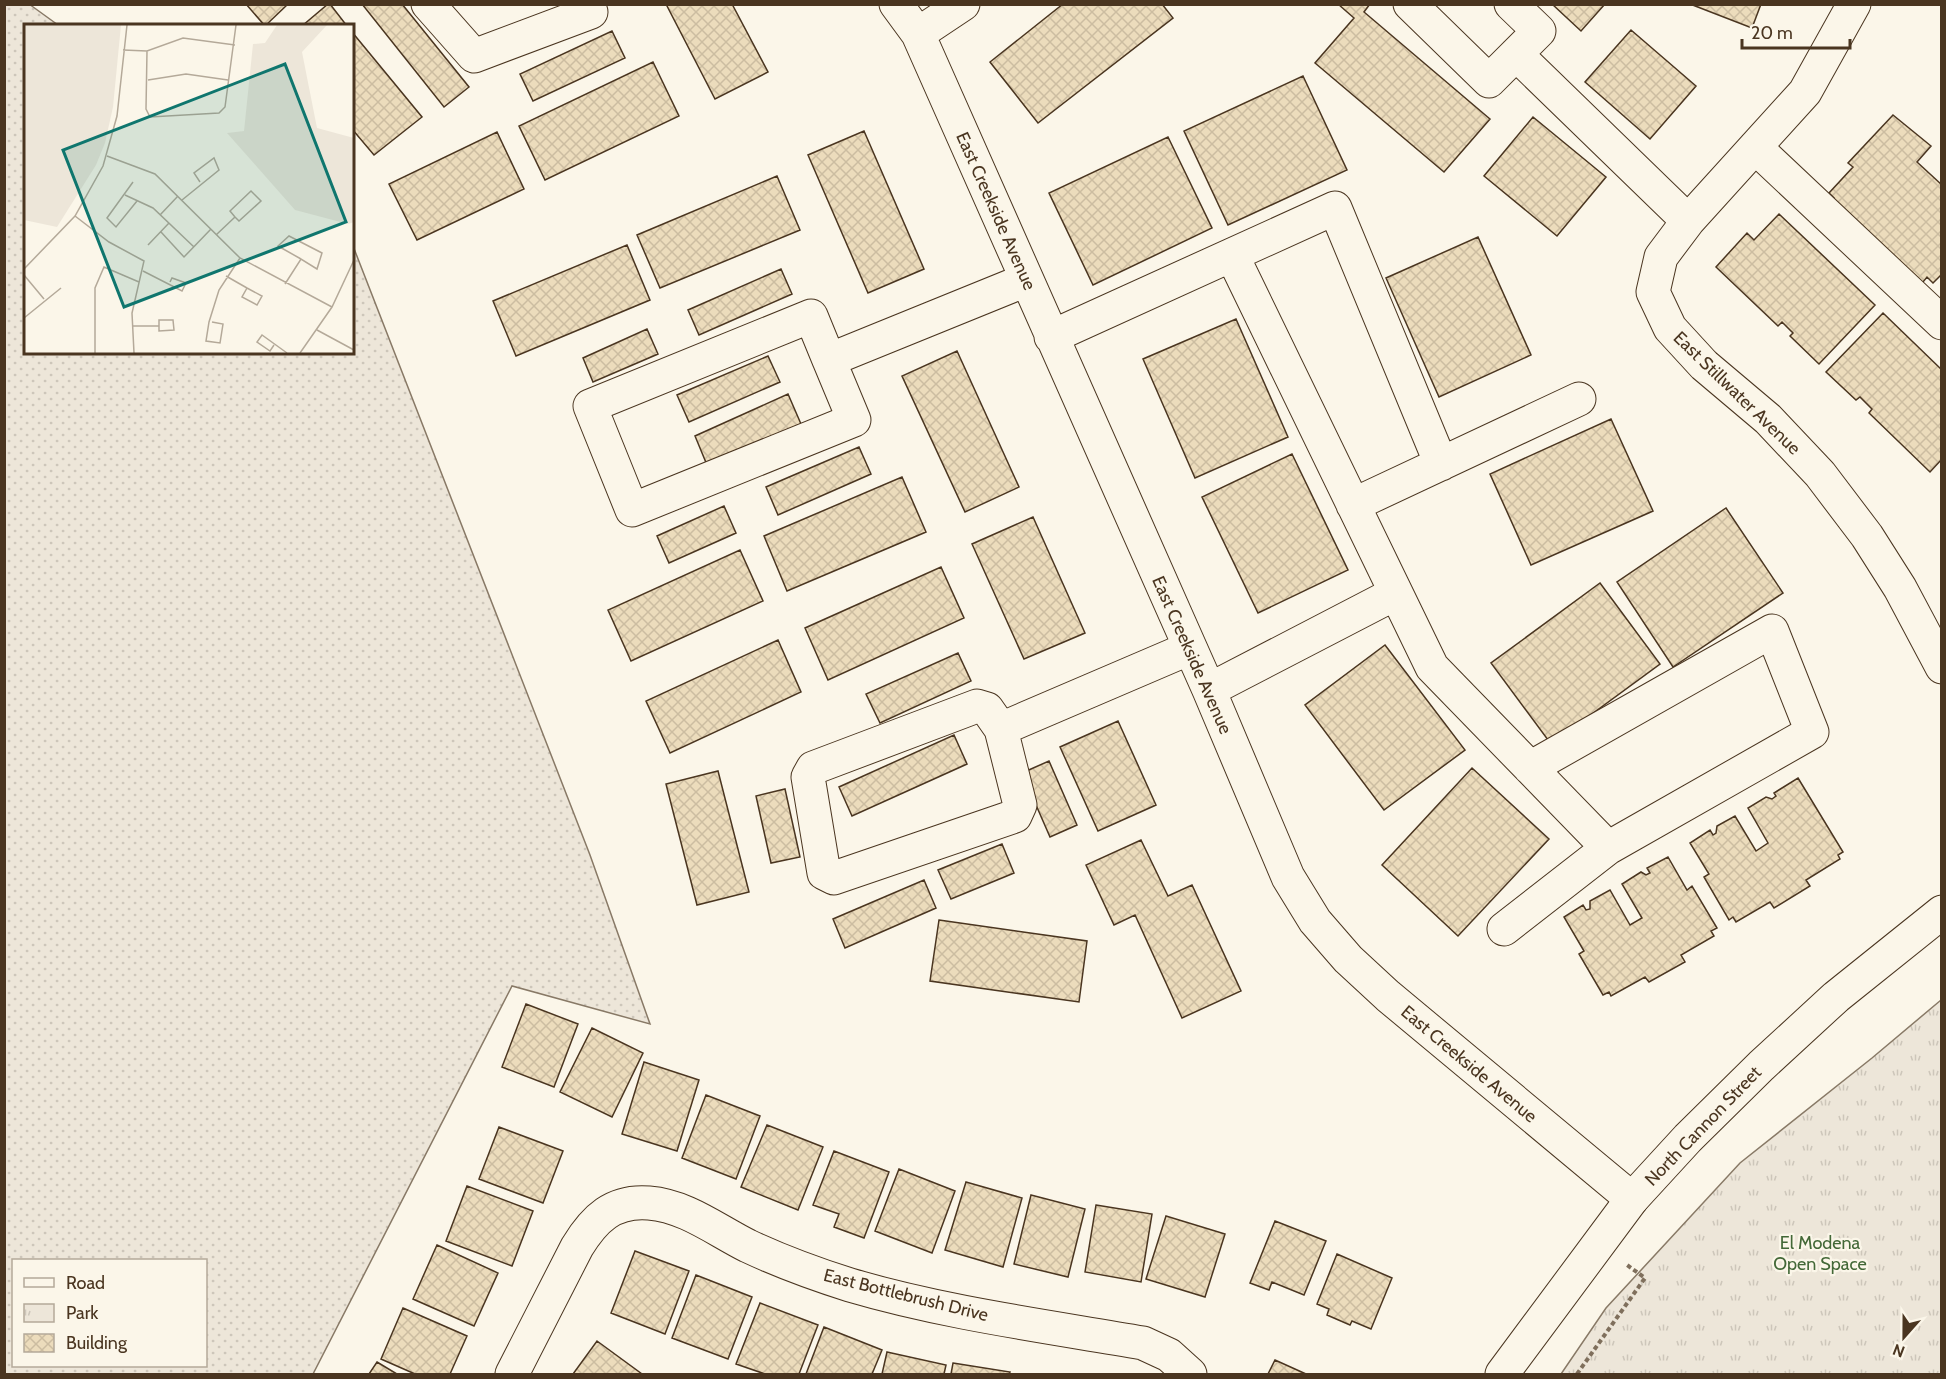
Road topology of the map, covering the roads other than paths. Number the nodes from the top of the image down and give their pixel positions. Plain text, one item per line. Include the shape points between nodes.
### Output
1 (428, 4) edge
2 (585, 4) edge
3 (896, 4) edge
4 (963, 4) edge
5 (1410, 4) edge
6 (1511, 4) edge
7 (1854, 4) edge
8 (918, 34) junction
9 (1516, 54) junction
10 (1755, 147) junction
11 (1688, 221) junction
12 (1232, 255) junction
13 (1026, 280) junction
14 (1941, 323) edge
15 (1051, 337) junction
16 (829, 360) junction
17 (1579, 399) dead end
18 (1441, 464) junction
19 (1353, 505) junction
20 (1396, 593) junction
21 (1190, 648) junction
22 (1941, 666) edge
23 (1209, 690) junction
24 (1000, 729) junction
25 (1530, 768) junction
26 (1608, 848) junction
27 (1941, 912) edge
28 (1504, 929) dead end
29 (1632, 1199) junction
30 (512, 1374) edge
31 (1190, 1374) edge
32 (1502, 1374) edge

1 - 2 street via 474,56 591,12
3 - 8 street, East Creekside Avenue
4 - 8 street
5 - 9 street via 1489,81
6 - 9 street via 1539,31
7 - 10 street, East Stillwater Avenue via 1805,92
8 - 13 street, East Creekside Avenue
9 - 11 street
10 - 11 street, East Stillwater Avenue
10 - 14 street
11 - 22 street, East Stillwater Avenue via 1661,257 1653,292 1670,328 1704,365 1768,419 1820,474 1900,588
12 - 15 street
12 - 18 street via 1335,208
12 - 19 street
13 - 15 street, East Creekside Avenue
13 - 16 street
15 - 21 street, East Creekside Avenue
16 - 16 street via 811,316 590,406 632,510 854,420
17 - 18 street
18 - 19 street
19 - 20 street
20 - 23 street
20 - 25 street via 1432,667
21 - 23 street, East Creekside Avenue
21 - 24 street
23 - 29 street, East Creekside Avenue via 1288,877 1315,921 1388,996
24 - 24 street via 987,709 977,706 813,768 808,777 824,873 834,878 1015,816 1020,805
25 - 26 street
25 - 26 street via 1772,631 1812,732
26 - 28 street
27 - 29 street, North Cannon Street via 1836,997 1769,1058
29 - 32 street, North Cannon Street
30 - 31 street, East Bottlebrush Drive via 588,1228 602,1215 624,1204 647,1203 693,1215 749,1246 850,1285 950,1309 1143,1343 1169,1354

